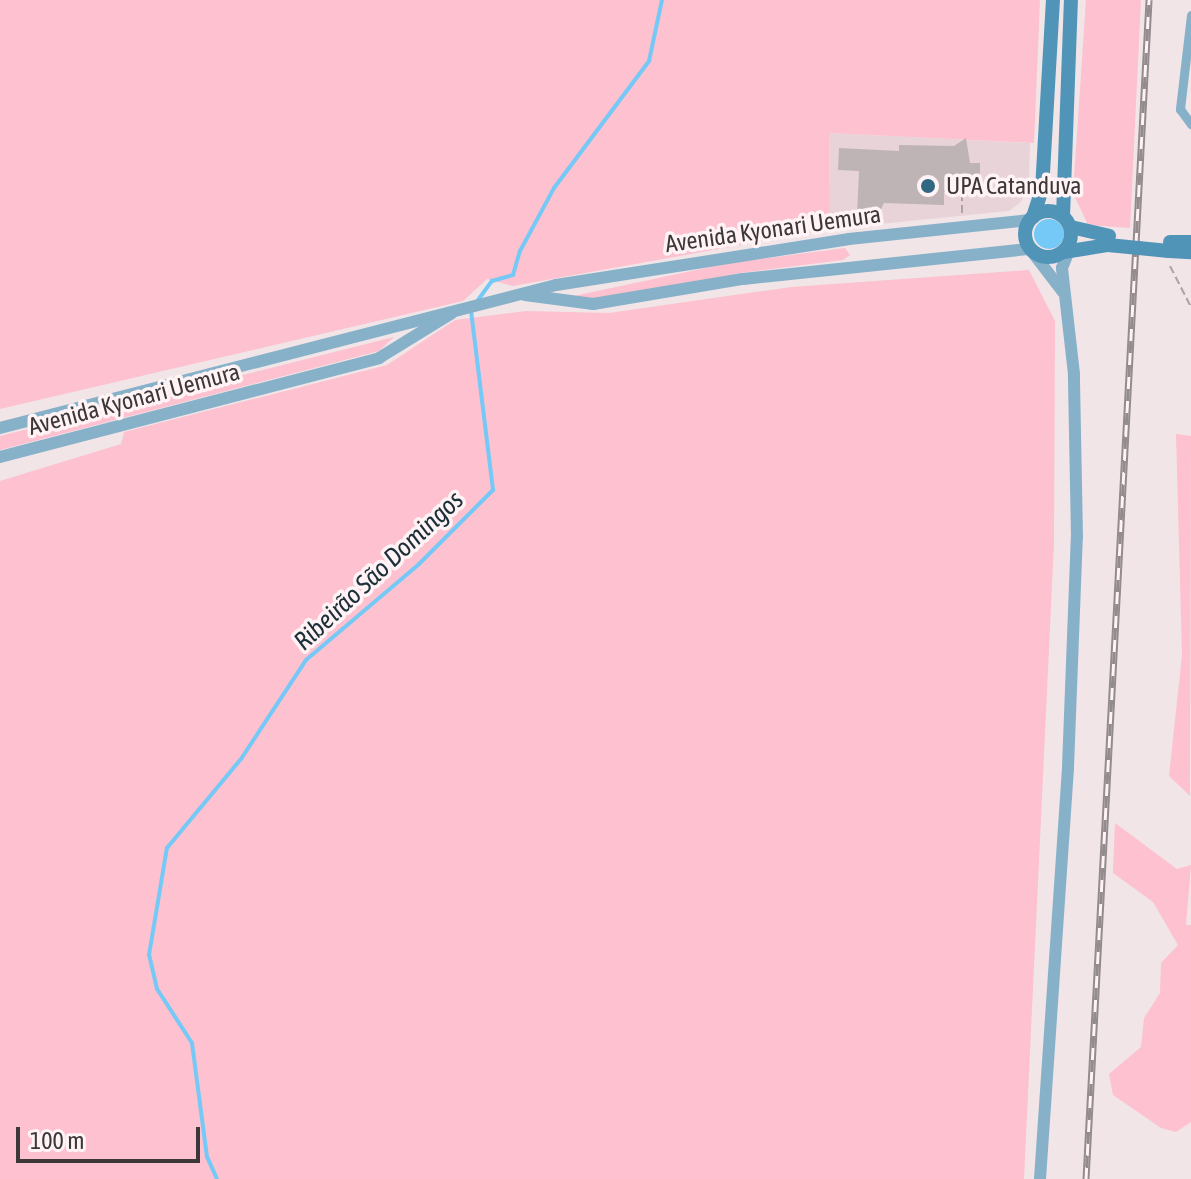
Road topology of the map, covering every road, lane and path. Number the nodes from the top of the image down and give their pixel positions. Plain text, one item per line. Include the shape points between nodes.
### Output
1 (1053, 0) edge
2 (1071, 0) edge
3 (1191, 15) edge
4 (1190, 41) edge
5 (1191, 124) edge
6 (962, 193) dead end
7 (1031, 218) junction
8 (1067, 222) junction
9 (956, 226) junction
10 (871, 236) junction
11 (1108, 240) junction
12 (1191, 242) edge
13 (1167, 248) junction
14 (1030, 249) junction
15 (1066, 252) junction
16 (1191, 252) edge
17 (871, 264) junction
18 (525, 295) junction
19 (1066, 296) junction
20 (1191, 307) edge
21 (454, 312) junction
22 (0, 428) edge
23 (0, 457) edge
24 (1040, 1179) edge

1 - 7 main road via 1042,190
2 - 8 main road
3 - 4 street
4 - 5 street via 1180,109
6 - 9 path via 963,218 956,219
7 - 8 main road via 1048,211
7 - 9 street, Avenida Kyonari Uemura
7 - 14 main road via 1025,235
8 - 11 main road
8 - 15 main road
9 - 10 street, Avenida Kyonari Uemura
10 - 17 street
10 - 18 street, Avenida Kyonari Uemura via 556,285
11 - 13 main road
11 - 15 main road
12 - 13 main road
13 - 16 main road
13 - 20 path
14 - 15 main road via 1050,258
14 - 17 street, Avenida Kyonari Uemura
14 - 19 street
15 - 19 street
17 - 18 street, Avenida Kyonari Uemura via 593,304
18 - 21 street, Avenida Kyonari Uemura
19 - 24 street via 1074,374 1077,537 1068,767
21 - 22 street, Avenida Kyonari Uemura via 429,314
21 - 23 street, Avenida Kyonari Uemura via 379,358

